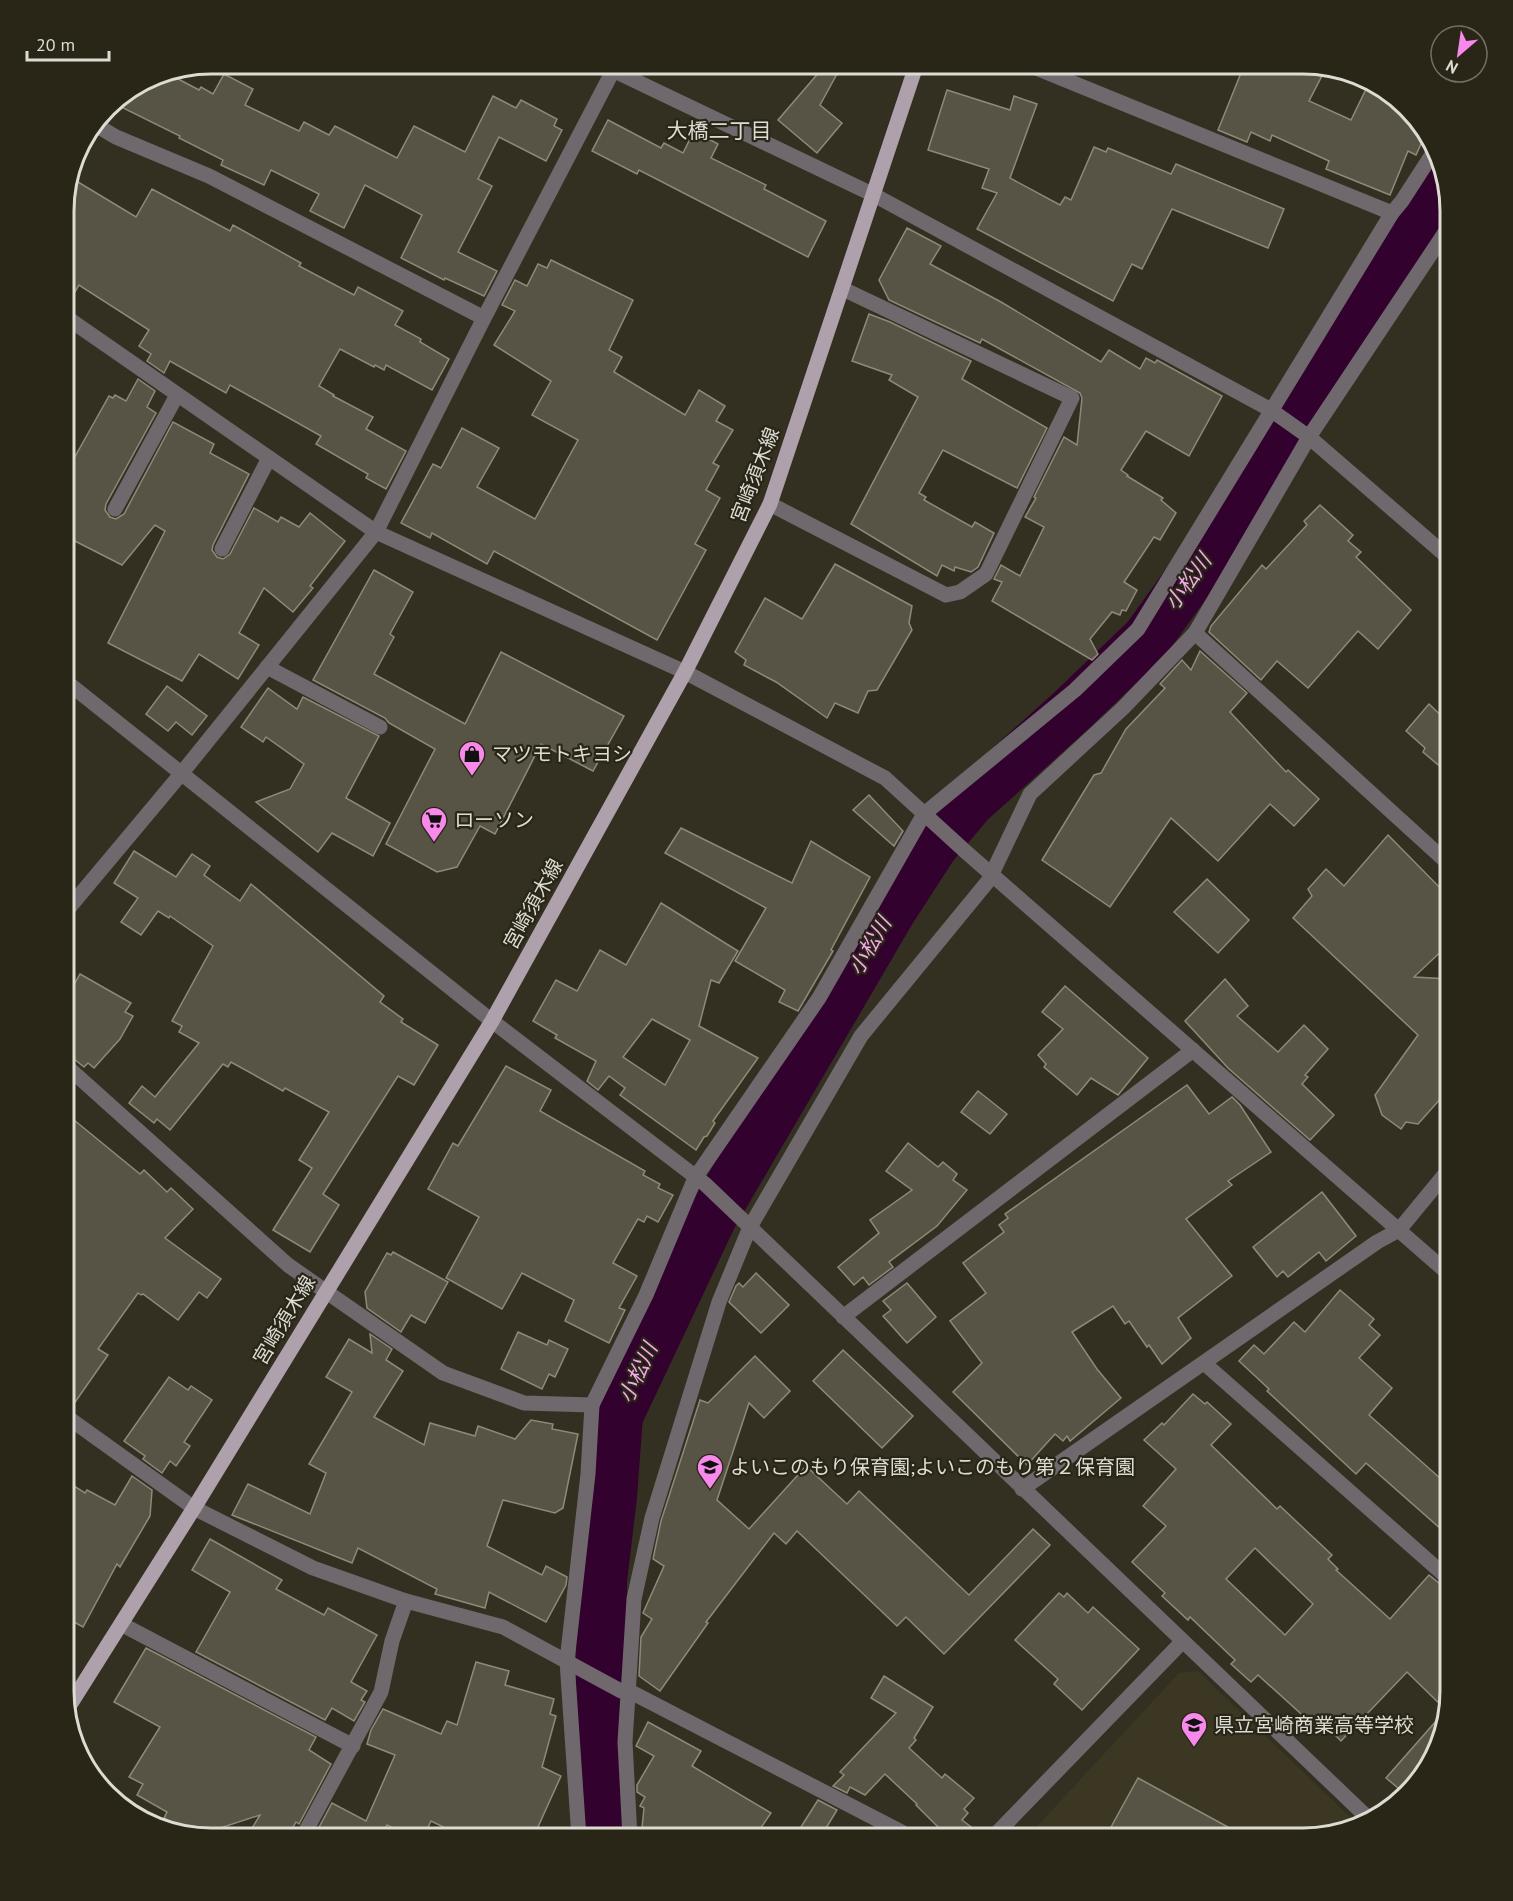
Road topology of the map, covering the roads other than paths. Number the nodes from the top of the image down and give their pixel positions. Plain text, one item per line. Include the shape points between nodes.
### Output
1 (613, 73) edge
2 (629, 73) edge
3 (914, 74) edge
4 (1050, 74) edge
5 (101, 128) edge
6 (1429, 158) edge
7 (874, 195) junction
8 (1392, 213) junction
9 (1439, 242) edge
10 (843, 289) junction
11 (484, 318) junction
12 (74, 323) edge
13 (177, 395) junction
14 (1271, 410) junction
15 (1310, 437) junction
16 (268, 458) junction
17 (770, 504) junction
18 (115, 509) dead end
19 (376, 532) junction
20 (222, 549) dead end
21 (1439, 549) edge
22 (1195, 633) junction
23 (267, 667) junction
24 (685, 672) junction
25 (74, 688) edge
26 (380, 727) dead end
27 (181, 774) junction
28 (924, 814) junction
29 (1439, 854) edge
30 (992, 874) junction
31 (74, 902) edge
32 (492, 1021) junction
33 (1193, 1050) junction
34 (74, 1073) edge
35 (700, 1181) junction
36 (1439, 1181) edge
37 (745, 1222) junction
38 (1399, 1230) junction
39 (1439, 1265) edge
40 (325, 1292) junction
41 (843, 1317) junction
42 (1204, 1363) junction
43 (592, 1405) junction
44 (74, 1422) edge
45 (1022, 1489) junction
46 (194, 1508) junction
47 (1439, 1570) edge
48 (406, 1601) junction
49 (121, 1624) junction
50 (1182, 1642) junction
51 (567, 1661) junction
52 (625, 1691) junction
53 (74, 1698) edge
54 (353, 1746) junction
55 (1363, 1813) edge
56 (308, 1828) edge
57 (578, 1828) edge
58 (629, 1828) edge
59 (893, 1828) edge
60 (1002, 1828) edge

1 - 11 street
2 - 7 street
3 - 7 main road, 宮崎須木線
4 - 8 street
5 - 11 street via 209,176
6 - 8 street
7 - 10 main road, 宮崎須木線
7 - 14 street
8 - 14 street
9 - 15 street
10 - 17 main road, 宮崎須木線
10 - 17 street via 1072,398 986,574 960,592 946,595
11 - 19 street
12 - 13 street
13 - 16 street
13 - 18 street
14 - 15 street
14 - 28 street via 1138,629 1075,690
15 - 21 street
15 - 22 street
16 - 19 street
16 - 20 street
17 - 24 main road, 宮崎須木線
19 - 23 street
19 - 24 street
22 - 29 street
22 - 30 street via 1123,708 1030,794
23 - 26 street
23 - 27 street
24 - 28 street via 885,778
24 - 32 main road, 宮崎須木線
25 - 27 street
27 - 31 street
27 - 32 street
28 - 30 street
28 - 35 street via 819,998
30 - 33 street
30 - 37 street via 861,1036
32 - 35 street
32 - 40 main road, 宮崎須木線
33 - 38 street
33 - 41 street
34 - 40 street via 288,1265
35 - 37 street
35 - 43 street
36 - 38 street
37 - 41 street
37 - 52 street via 652,1518 634,1599
38 - 39 street
38 - 42 street
40 - 43 street via 442,1374 524,1403
40 - 46 main road, 宮崎須木線
41 - 45 street
42 - 45 street
42 - 47 street
43 - 51 street
44 - 46 street
45 - 50 street
46 - 48 street via 313,1568
46 - 49 main road, 宮崎須木線
48 - 51 street via 503,1627
48 - 54 street via 381,1692
49 - 53 main road, 宮崎須木線
49 - 54 street
50 - 55 street
50 - 60 street
51 - 52 street
51 - 57 street
52 - 58 street
52 - 59 street
54 - 56 street

